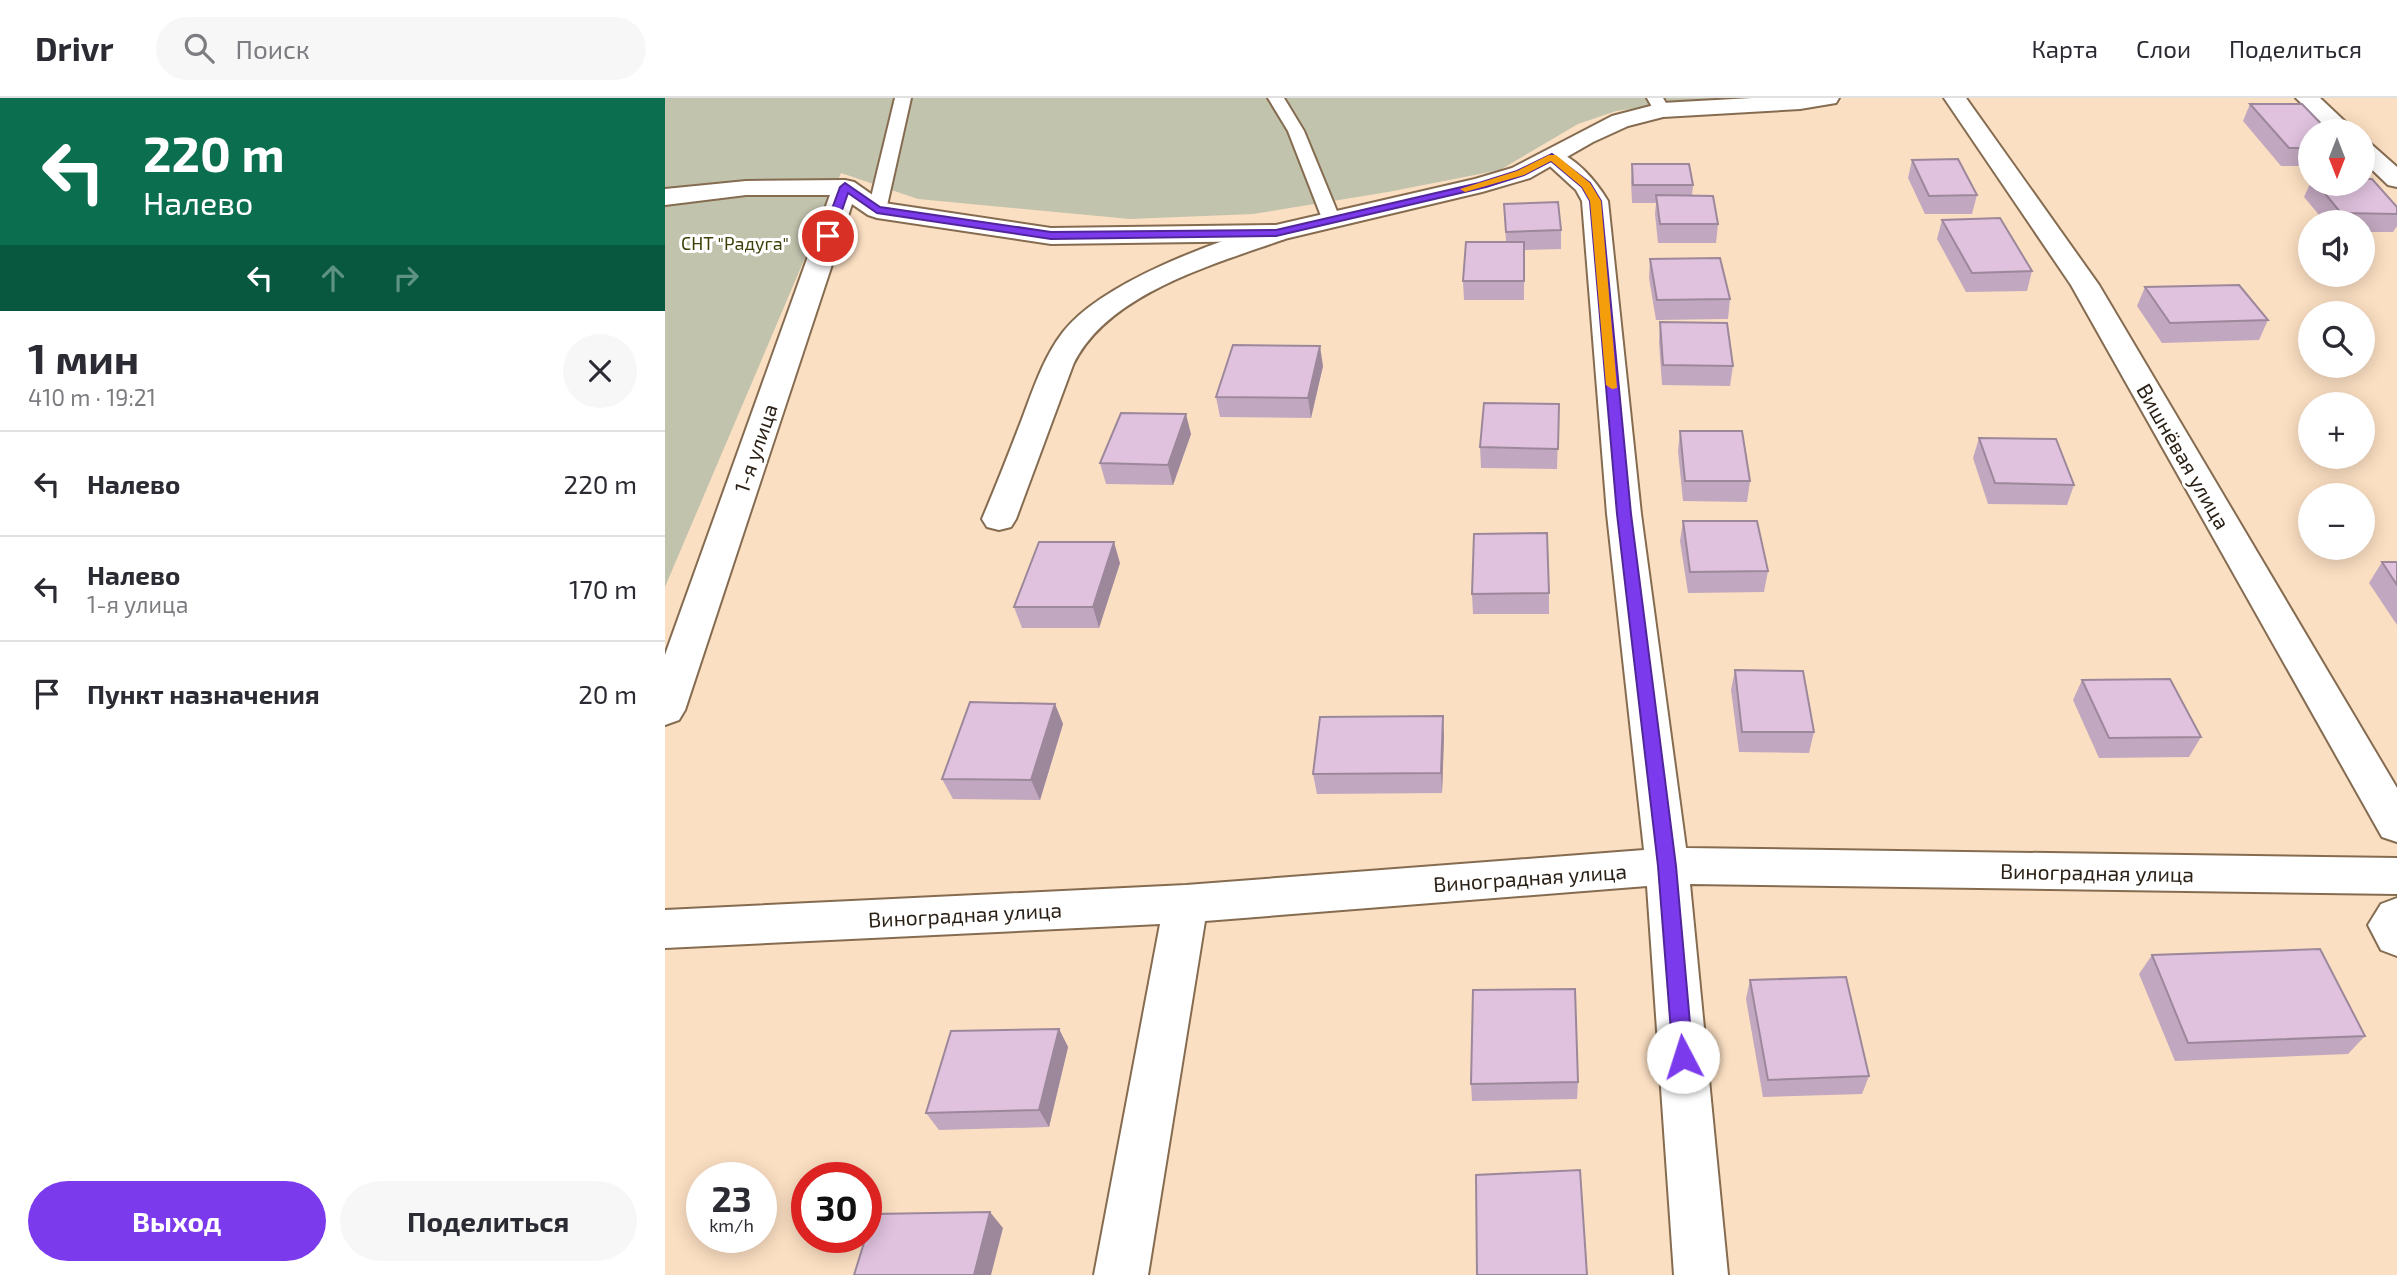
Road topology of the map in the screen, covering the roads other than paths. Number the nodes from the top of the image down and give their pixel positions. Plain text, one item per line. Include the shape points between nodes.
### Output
1 (903, 98) edge
2 (1276, 98) edge
3 (1828, 98) edge
4 (1955, 98) edge
5 (2308, 98) edge
6 (1658, 104) edge
7 (2330, 119) edge
8 (1552, 157) junction
9 (2375, 160) edge
10 (2397, 180) edge
11 (845, 187) junction
12 (665, 197) edge
13 (877, 209) junction
14 (1332, 221) junction
15 (1276, 233) junction
16 (999, 519) dead end
17 (665, 710) edge
18 (2397, 825) edge
19 (1667, 866) junction
20 (2397, 876) edge
21 (1186, 904) junction
22 (2397, 917) edge
23 (665, 929) edge
24 (2397, 936) edge
25 (1121, 1275) edge
26 (1702, 1275) edge

1 - 13 lane
2 - 14 lane via 1296,131
3 - 6 street
4 - 18 street, Вишнёвая улица via 2085,285
5 - 7 street
6 - 8 street
8 - 14 street via 1482,185
8 - 19 street via 1586,186 1595,201 1624,514
9 - 10 street
11 - 12 street via 746,188
11 - 13 street
11 - 17 street, 1-я улица
13 - 15 street via 1051,236
14 - 15 street
15 - 16 street via 1126,294 1093,316 1059,364
19 - 20 street, Виноградная улица
19 - 21 street, Виноградная улица
19 - 26 street
21 - 23 street, Виноградная улица
21 - 25 street
22 - 24 street via 2391,925

